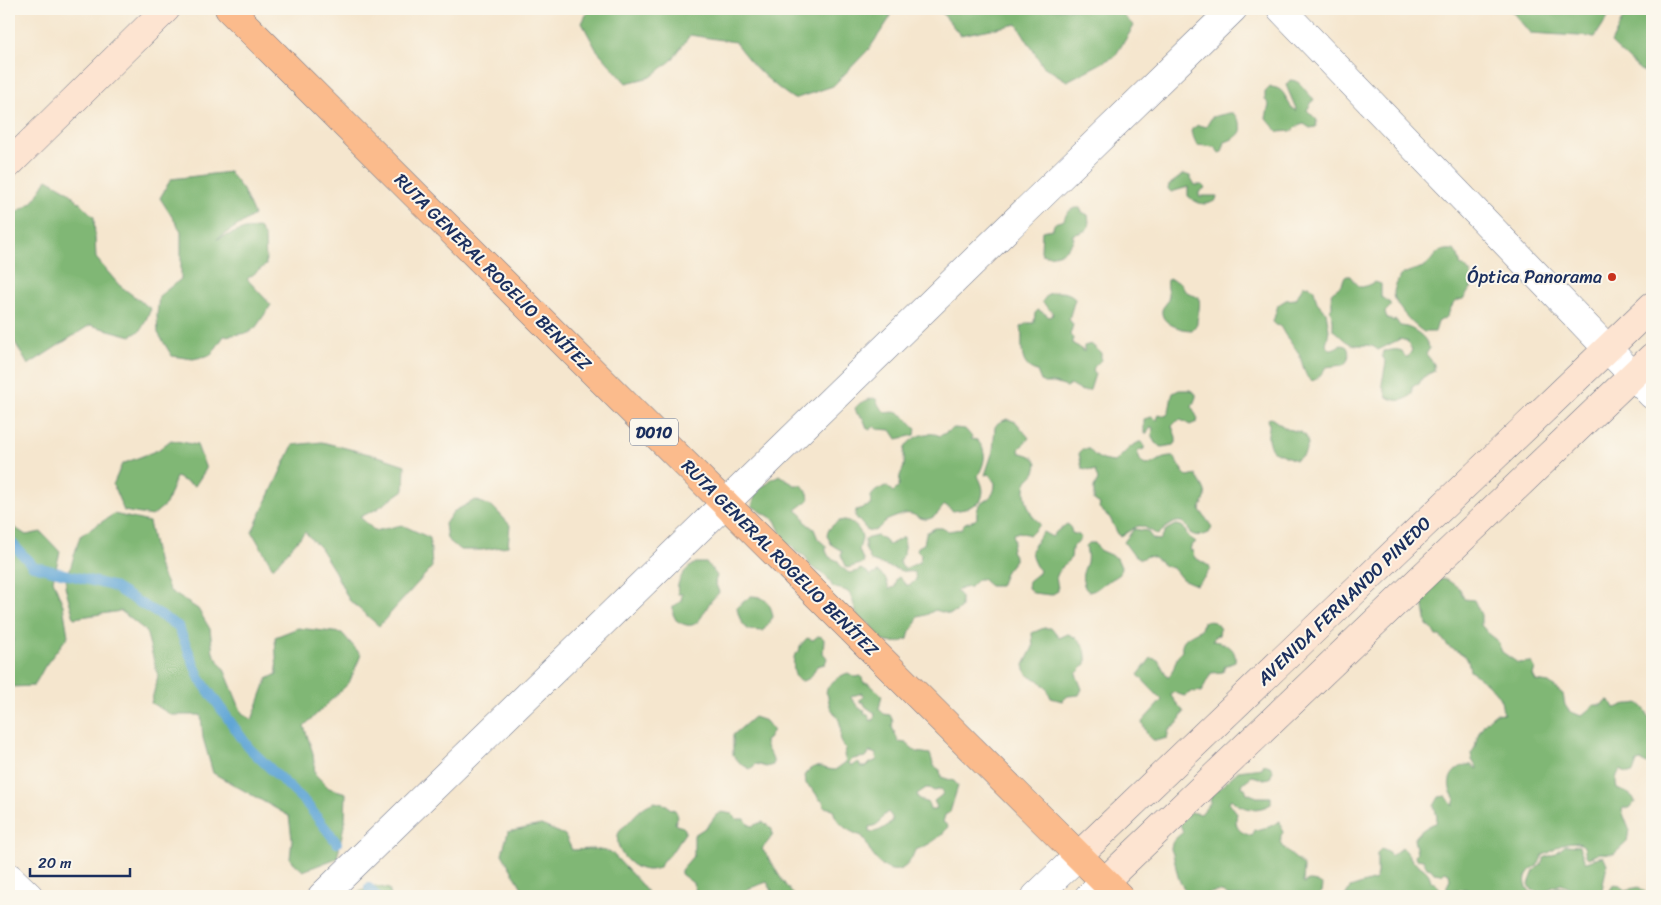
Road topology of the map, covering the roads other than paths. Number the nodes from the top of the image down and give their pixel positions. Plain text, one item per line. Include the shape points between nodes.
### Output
1 (166, 9) edge
2 (229, 9) edge
3 (1233, 9) edge
4 (1281, 9) edge
5 (9, 164) edge
6 (1652, 306) edge
7 (1608, 349) junction
8 (1643, 366) edge
9 (1652, 395) edge
10 (725, 504) junction
11 (1079, 855) junction
12 (9, 877) edge
13 (1104, 891) edge
14 (29, 896) edge
15 (322, 896) edge
16 (1036, 896) edge

1 - 5 street
2 - 10 main road, RUTA GENERAL ROGELIO BENÍTEZ / D010
3 - 10 street
4 - 7 street
6 - 7 street, AVENIDA FERNANDO PINEDO
7 - 8 street
7 - 11 street, AVENIDA FERNANDO PINEDO
8 - 9 street
8 - 13 street, AVENIDA FERNANDO PINEDO
10 - 11 main road, RUTA GENERAL ROGELIO BENÍTEZ / D010
10 - 15 street
11 - 13 main road, RUTA GENERAL ROGELIO BENÍTEZ / D010
11 - 16 street, AVENIDA FERNANDO PINEDO
12 - 14 street

